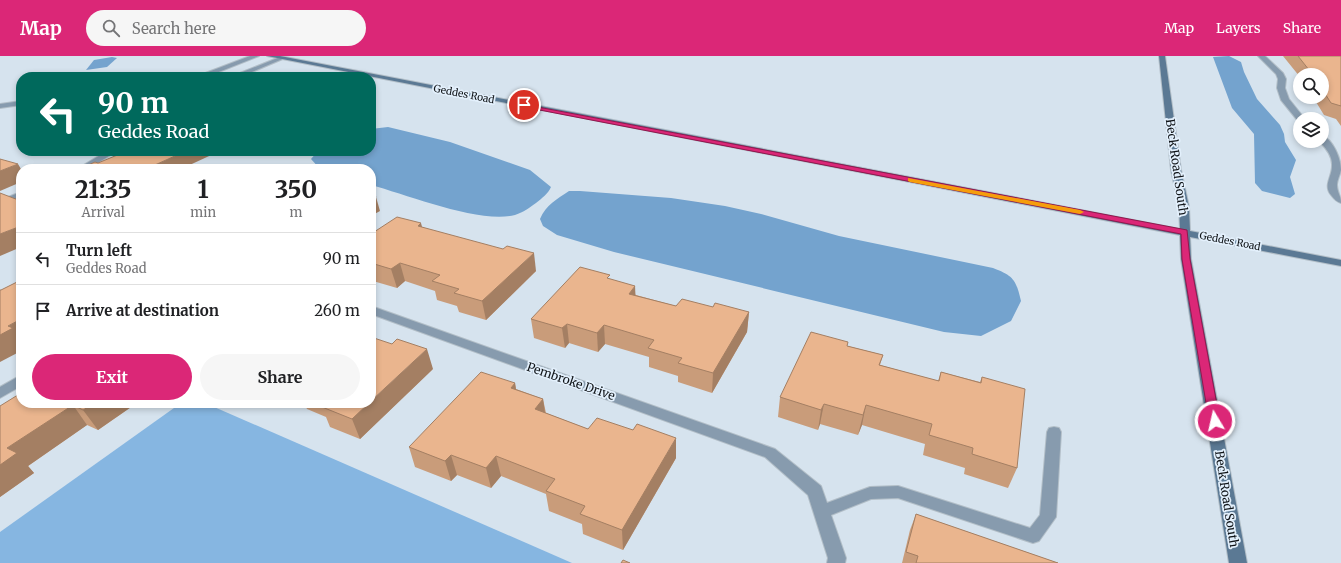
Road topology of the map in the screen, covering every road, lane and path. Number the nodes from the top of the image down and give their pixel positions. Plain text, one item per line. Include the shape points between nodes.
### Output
1 (256, 56) edge
2 (270, 56) edge
3 (1162, 56) edge
4 (1261, 56) edge
5 (282, 58) junction
6 (212, 72) edge
7 (247, 72) edge
8 (355, 72) edge
9 (376, 76) edge
10 (16, 104) edge
11 (0, 106) edge
12 (1295, 112) edge
13 (1329, 147) edge
14 (104, 156) edge
15 (91, 164) edge
16 (16, 197) edge
17 (1341, 200) edge
18 (0, 204) edge
19 (1184, 232) junction
20 (1341, 263) edge
21 (376, 312) edge
22 (16, 383) edge
23 (0, 393) edge
24 (1054, 432) dead end
25 (822, 512) junction
26 (836, 563) edge
27 (1238, 563) edge

1 - 6 street
2 - 5 main road, Geddes Road
3 - 19 main road, Beck Road South via 1176,170 1184,207
4 - 12 street via 1279,74 1285,100
5 - 7 street
5 - 8 main road, Geddes Road
9 - 19 main road, Geddes Road
10 - 11 street
13 - 17 street via 1337,167 1331,184 1332,190
14 - 15 street
16 - 18 street
19 - 20 main road, Geddes Road
19 - 27 main road, Beck Road South via 1186,259
21 - 25 street, Pembroke Drive via 770,453 816,491
22 - 23 street
24 - 25 street via 1048,517 1033,536 898,492 870,493
25 - 26 street, Pembroke Drive via 837,558

